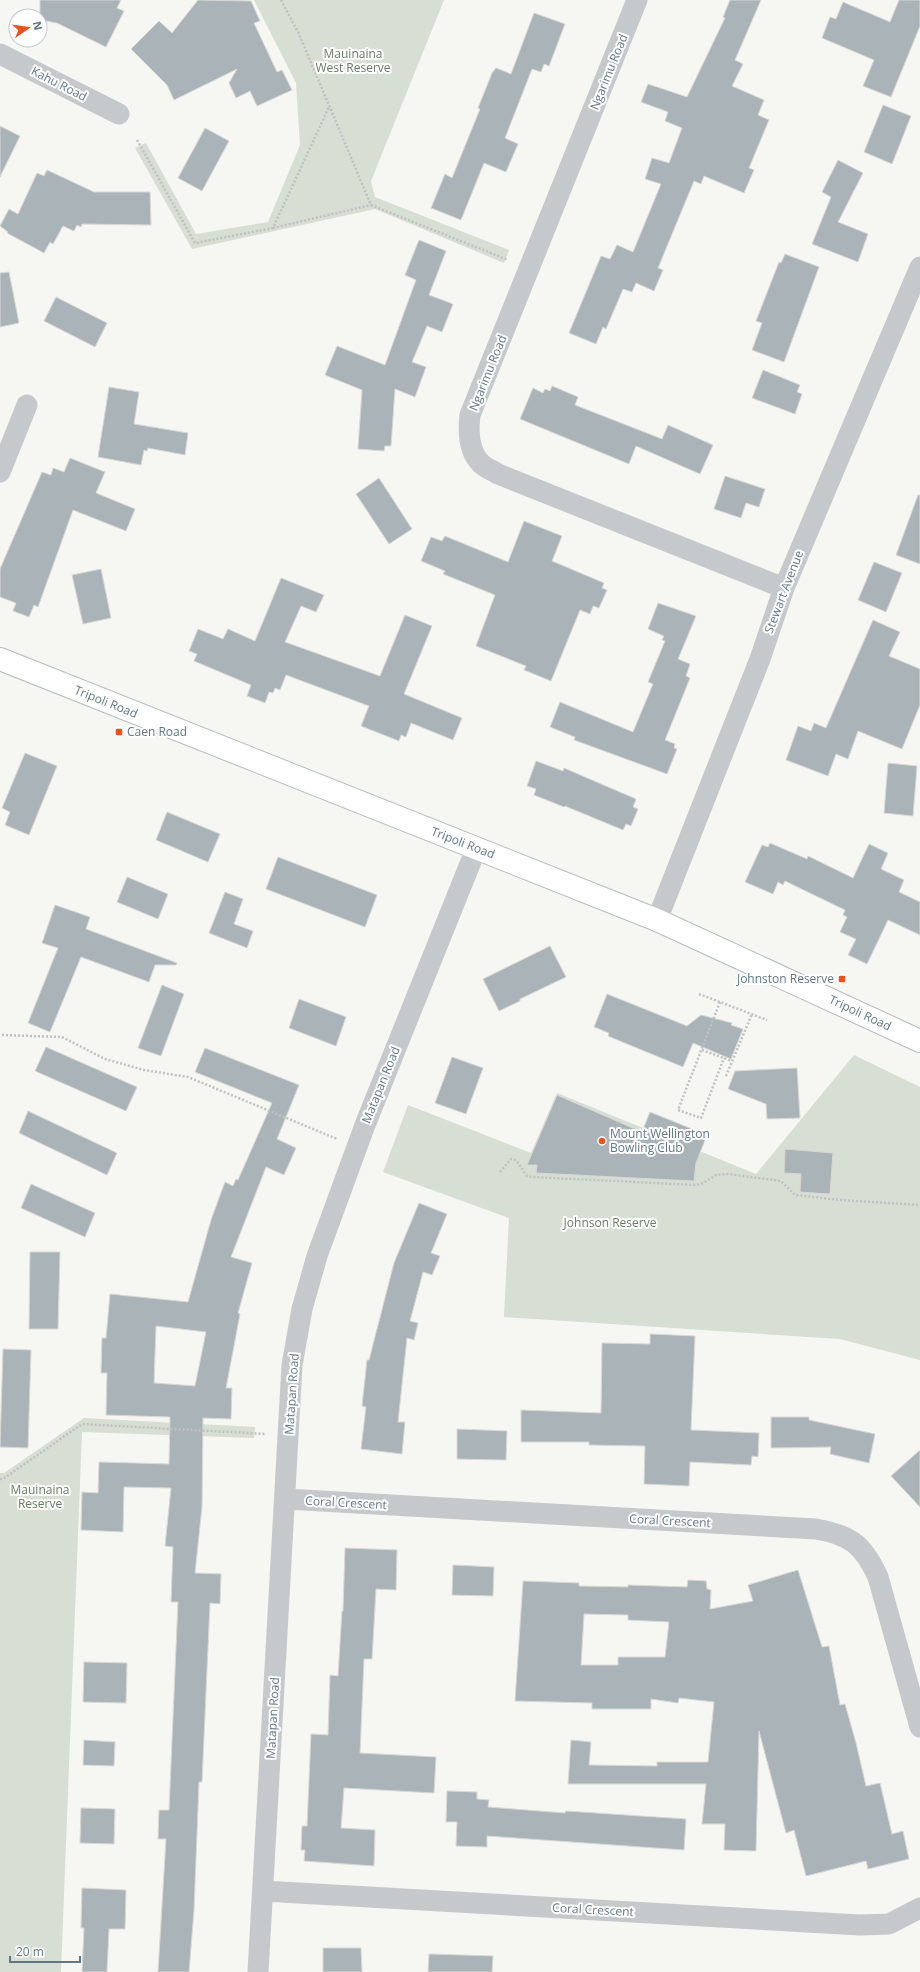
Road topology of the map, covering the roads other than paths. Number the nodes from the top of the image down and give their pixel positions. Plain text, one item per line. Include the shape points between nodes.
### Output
1 (637, 0) edge
2 (0, 54) edge
3 (119, 114) dead end
4 (920, 267) edge
5 (916, 291) edge
6 (27, 405) dead end
7 (0, 472) edge
8 (784, 588) junction
9 (0, 659) edge
10 (476, 849) junction
11 (657, 920) junction
12 (920, 1041) edge
13 (286, 1499) junction
14 (920, 1727) edge
15 (263, 1891) junction
16 (920, 1908) edge
17 (258, 1972) edge

1 - 8 street, Ngarimu Road via 470,415 468,433 472,450 483,466 498,474
2 - 3 street, Kahu Road
4 - 5 street, Stewart Avenue
5 - 8 street, Stewart Avenue
6 - 7 street
8 - 11 street, Stewart Avenue via 757,667
9 - 10 street, Tripoli Road
10 - 11 street, Tripoli Road
10 - 13 street, Matapan Road via 365,1125 317,1256 302,1309 292,1365
11 - 12 street, Tripoli Road
13 - 14 street, Coral Crescent via 808,1529 837,1533 855,1543 871,1562 878,1577
13 - 15 street, Matapan Road
15 - 16 street, Coral Crescent via 860,1925 889,1924
15 - 17 street, Matapan Road

